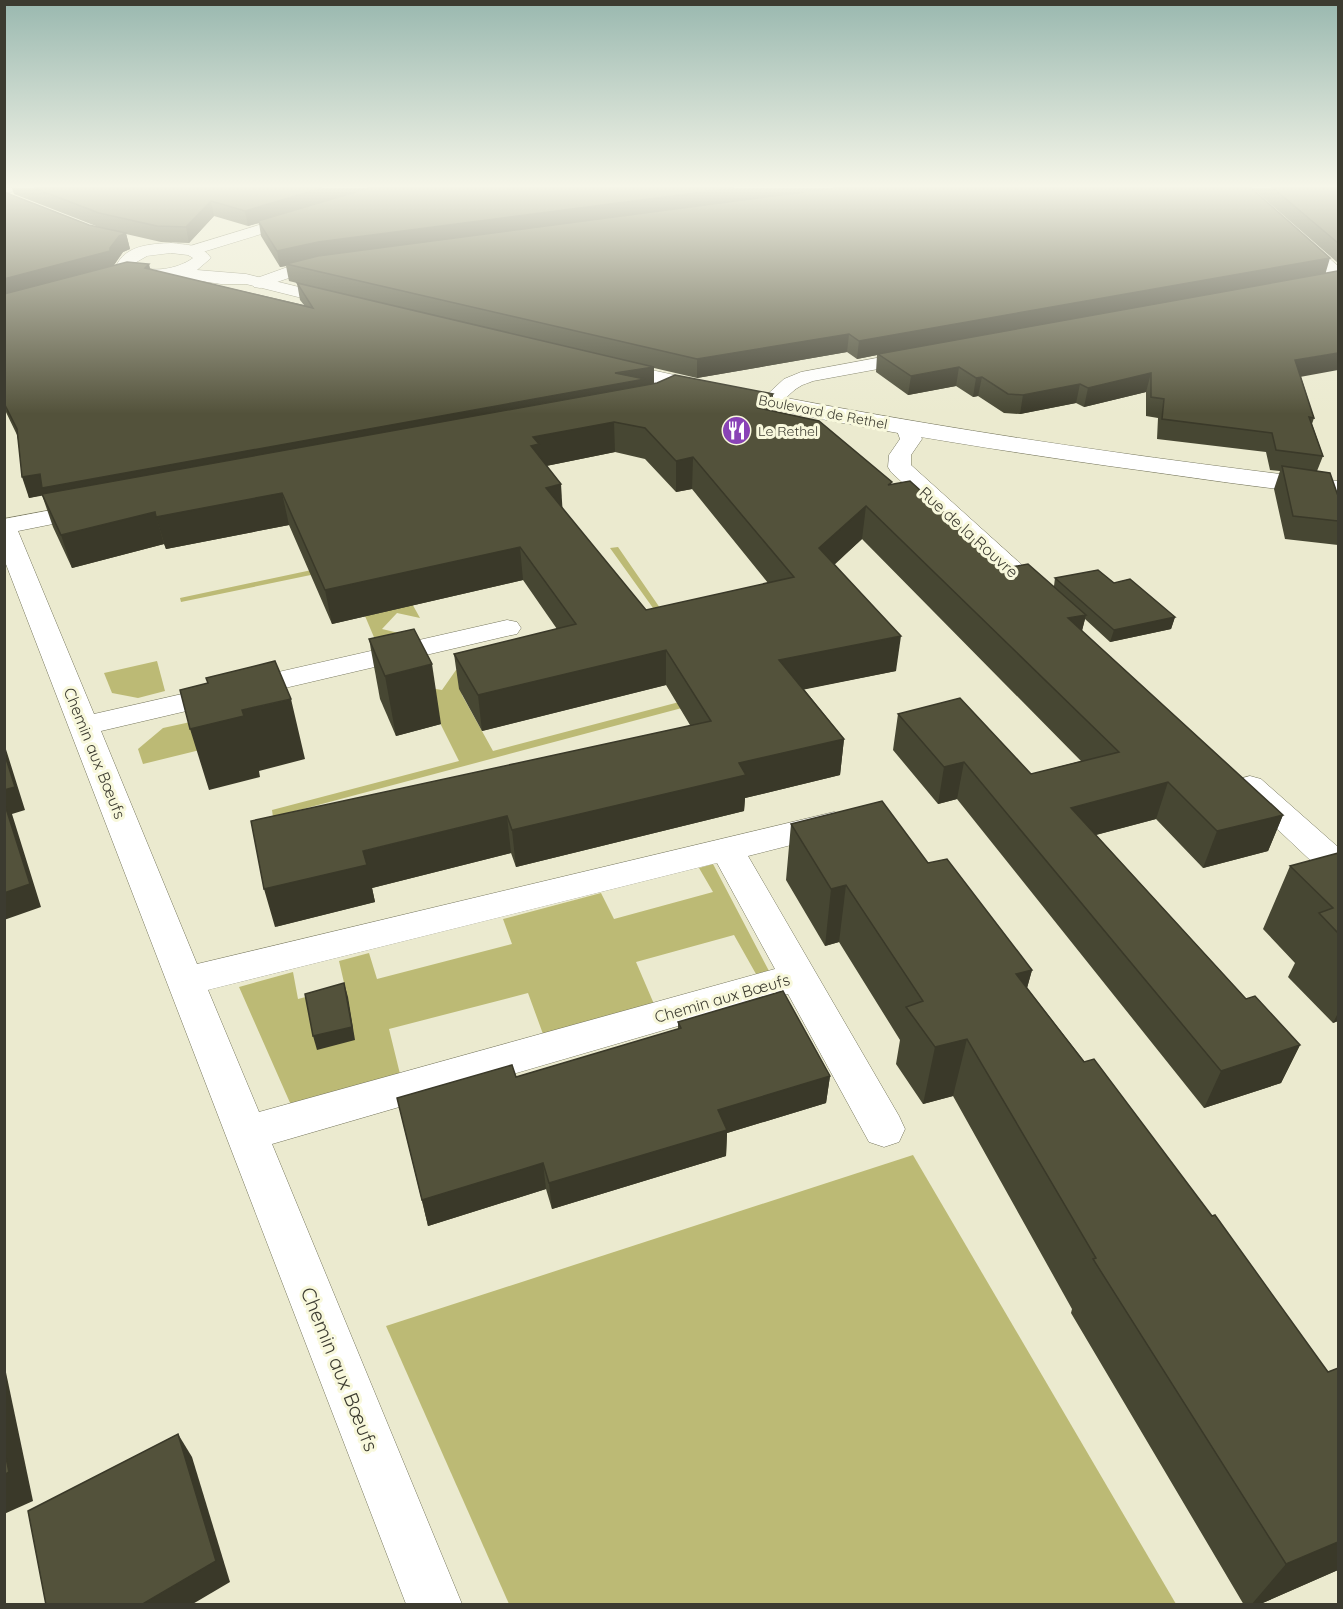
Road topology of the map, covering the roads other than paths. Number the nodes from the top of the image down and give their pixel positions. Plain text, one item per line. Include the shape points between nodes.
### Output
1 (119, 263) edge
2 (134, 263) edge
3 (192, 263) edge
4 (216, 263) edge
5 (332, 263) edge
6 (1326, 263) edge
7 (173, 272) junction
8 (1338, 274) edge
9 (109, 277) edge
10 (1338, 280) edge
11 (253, 281) junction
12 (1318, 284) edge
13 (365, 308) edge
14 (935, 353) edge
15 (586, 361) edge
16 (691, 386) junction
17 (663, 401) edge
18 (770, 402) junction
19 (907, 428) junction
20 (1338, 488) edge
21 (113, 506) edge
22 (5, 526) edge
23 (1062, 615) edge
24 (507, 628) dead end
25 (84, 726) junction
26 (1230, 768) edge
27 (838, 822) edge
28 (727, 849) junction
29 (1338, 866) edge
30 (798, 976) junction
31 (186, 981) junction
32 (885, 1129) dead end
33 (247, 1133) junction
34 (434, 1605) edge

1 - 9 street
2 - 7 street via 146,274
3 - 7 street via 189,268
4 - 11 street
5 - 11 street
6 - 8 street
7 - 11 street
10 - 12 street
11 - 13 street
14 - 18 street via 808,376 791,383
15 - 16 street, Boulevard de Rethel
16 - 17 street
16 - 18 street, Boulevard de Rethel
18 - 19 street, Boulevard de Rethel
19 - 20 street, Boulevard de Rethel via 1006,445
19 - 23 street, Rue de la Rouvre via 911,439 900,455 899,467
21 - 22 street
22 - 25 street, Chemin aux Bœufs
24 - 25 street
25 - 31 street, Chemin aux Bœufs
26 - 29 street
27 - 28 street
28 - 30 street, Chemin aux Bœufs
28 - 31 street
30 - 32 street
30 - 33 street, Chemin aux Bœufs
31 - 33 street, Chemin aux Bœufs
33 - 34 street, Chemin aux Bœufs

